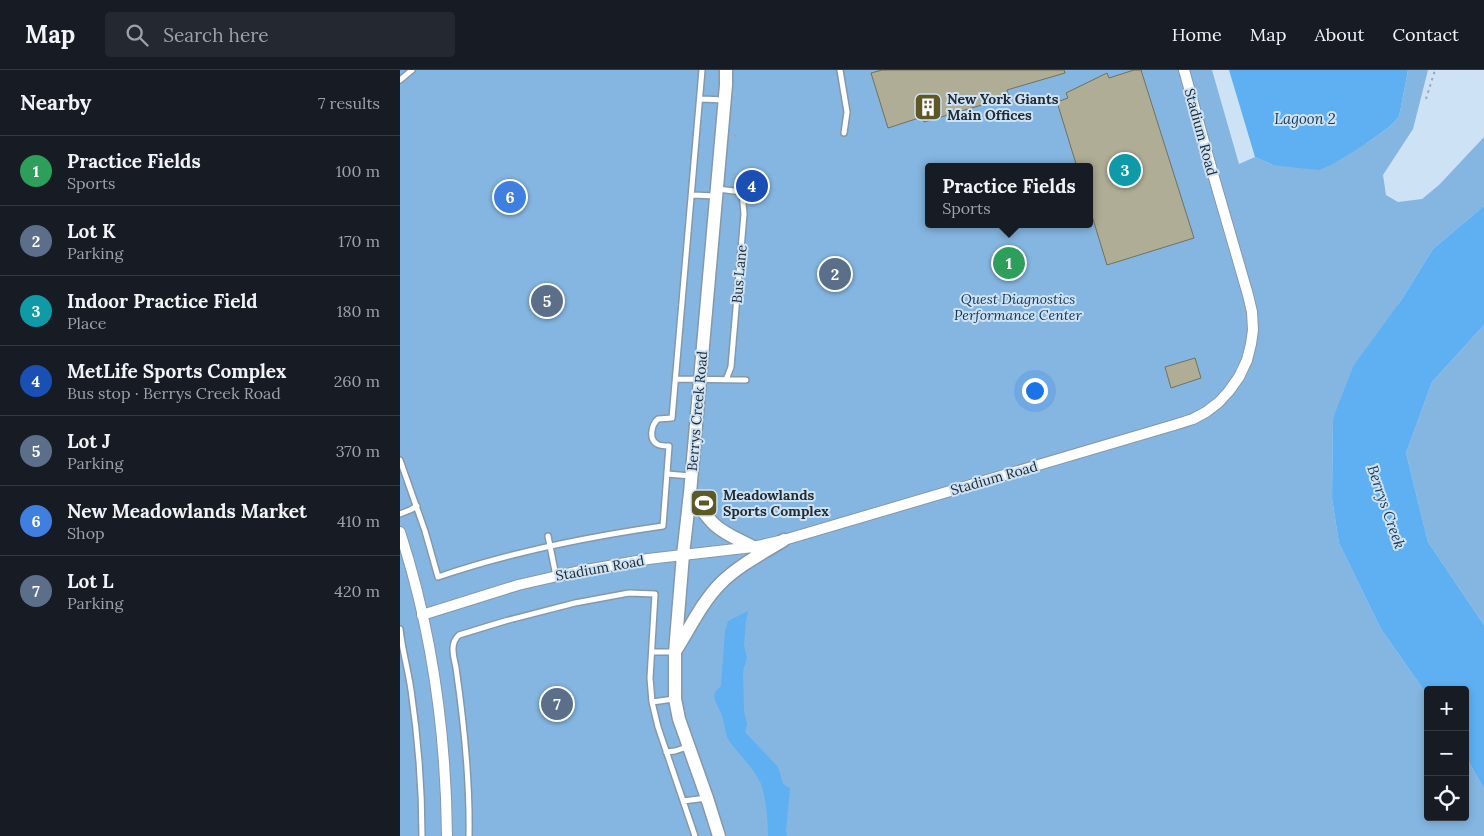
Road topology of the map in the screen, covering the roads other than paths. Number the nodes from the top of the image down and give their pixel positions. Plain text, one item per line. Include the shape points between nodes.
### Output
1 (412, 70) edge
2 (702, 70) edge
3 (726, 70) edge
4 (840, 70) edge
5 (1184, 70) edge
6 (400, 80) edge
7 (701, 99) junction
8 (725, 100) junction
9 (844, 133) dead end
10 (717, 193) junction
11 (692, 194) junction
12 (676, 379) junction
13 (700, 379) junction
14 (726, 380) junction
15 (746, 380) dead end
16 (400, 460) edge
17 (667, 474) junction
18 (691, 476) junction
19 (690, 493) junction
20 (416, 506) junction
21 (400, 514) edge
22 (400, 532) edge
23 (548, 536) dead end
24 (784, 540) junction
25 (550, 545) junction
26 (753, 547) junction
27 (683, 555) junction
28 (556, 576) junction
29 (422, 615) junction
30 (400, 629) edge
31 (652, 652) junction
32 (675, 652) junction
33 (675, 699) junction
34 (652, 702) junction
35 (688, 746) junction
36 (666, 752) junction
37 (707, 798) junction
38 (683, 801) junction
39 (422, 836) edge
40 (447, 836) edge
41 (469, 836) edge
42 (695, 836) edge
43 (719, 836) edge

1 - 6 lane
2 - 7 lane
3 - 8 street, Berrys Creek Road
4 - 9 lane via 847,112
5 - 24 street, Stadium Road via 1252,312 1249,352 1230,391 1206,412 1184,422
7 - 8 lane
7 - 11 lane
8 - 10 street, Berrys Creek Road
10 - 11 lane
10 - 13 street, Berrys Creek Road
10 - 14 lane, Bus Lane via 742,192 744,214 731,367
11 - 12 lane
12 - 13 lane
12 - 17 lane via 672,418 658,419 652,432 655,443 669,446
13 - 14 lane
13 - 18 street, Berrys Creek Road
14 - 15 lane
16 - 20 lane
17 - 18 lane
17 - 25 lane via 663,526
18 - 19 street, Berrys Creek Road
19 - 26 street via 717,527
19 - 27 street, Berrys Creek Road
20 - 21 lane
20 - 25 lane via 438,577
22 - 29 street
23 - 25 lane
24 - 26 street, Stadium Road
24 - 32 street via 720,584
25 - 28 lane
26 - 27 street, Stadium Road
27 - 28 street, Stadium Road
27 - 32 street, Berrys Creek Road
28 - 29 street, Stadium Road
29 - 40 street via 439,706
30 - 39 lane via 416,734
31 - 32 lane
31 - 34 lane
31 - 41 lane via 655,594 629,593 575,603 505,621 455,639 453,648 465,742
32 - 33 street, Berrys Creek Road
33 - 34 lane
33 - 35 street, Berrys Creek Road
34 - 36 lane
35 - 36 lane
35 - 37 street, Berrys Creek Road
36 - 38 lane
37 - 38 lane
37 - 43 street, Berrys Creek Road
38 - 42 lane

